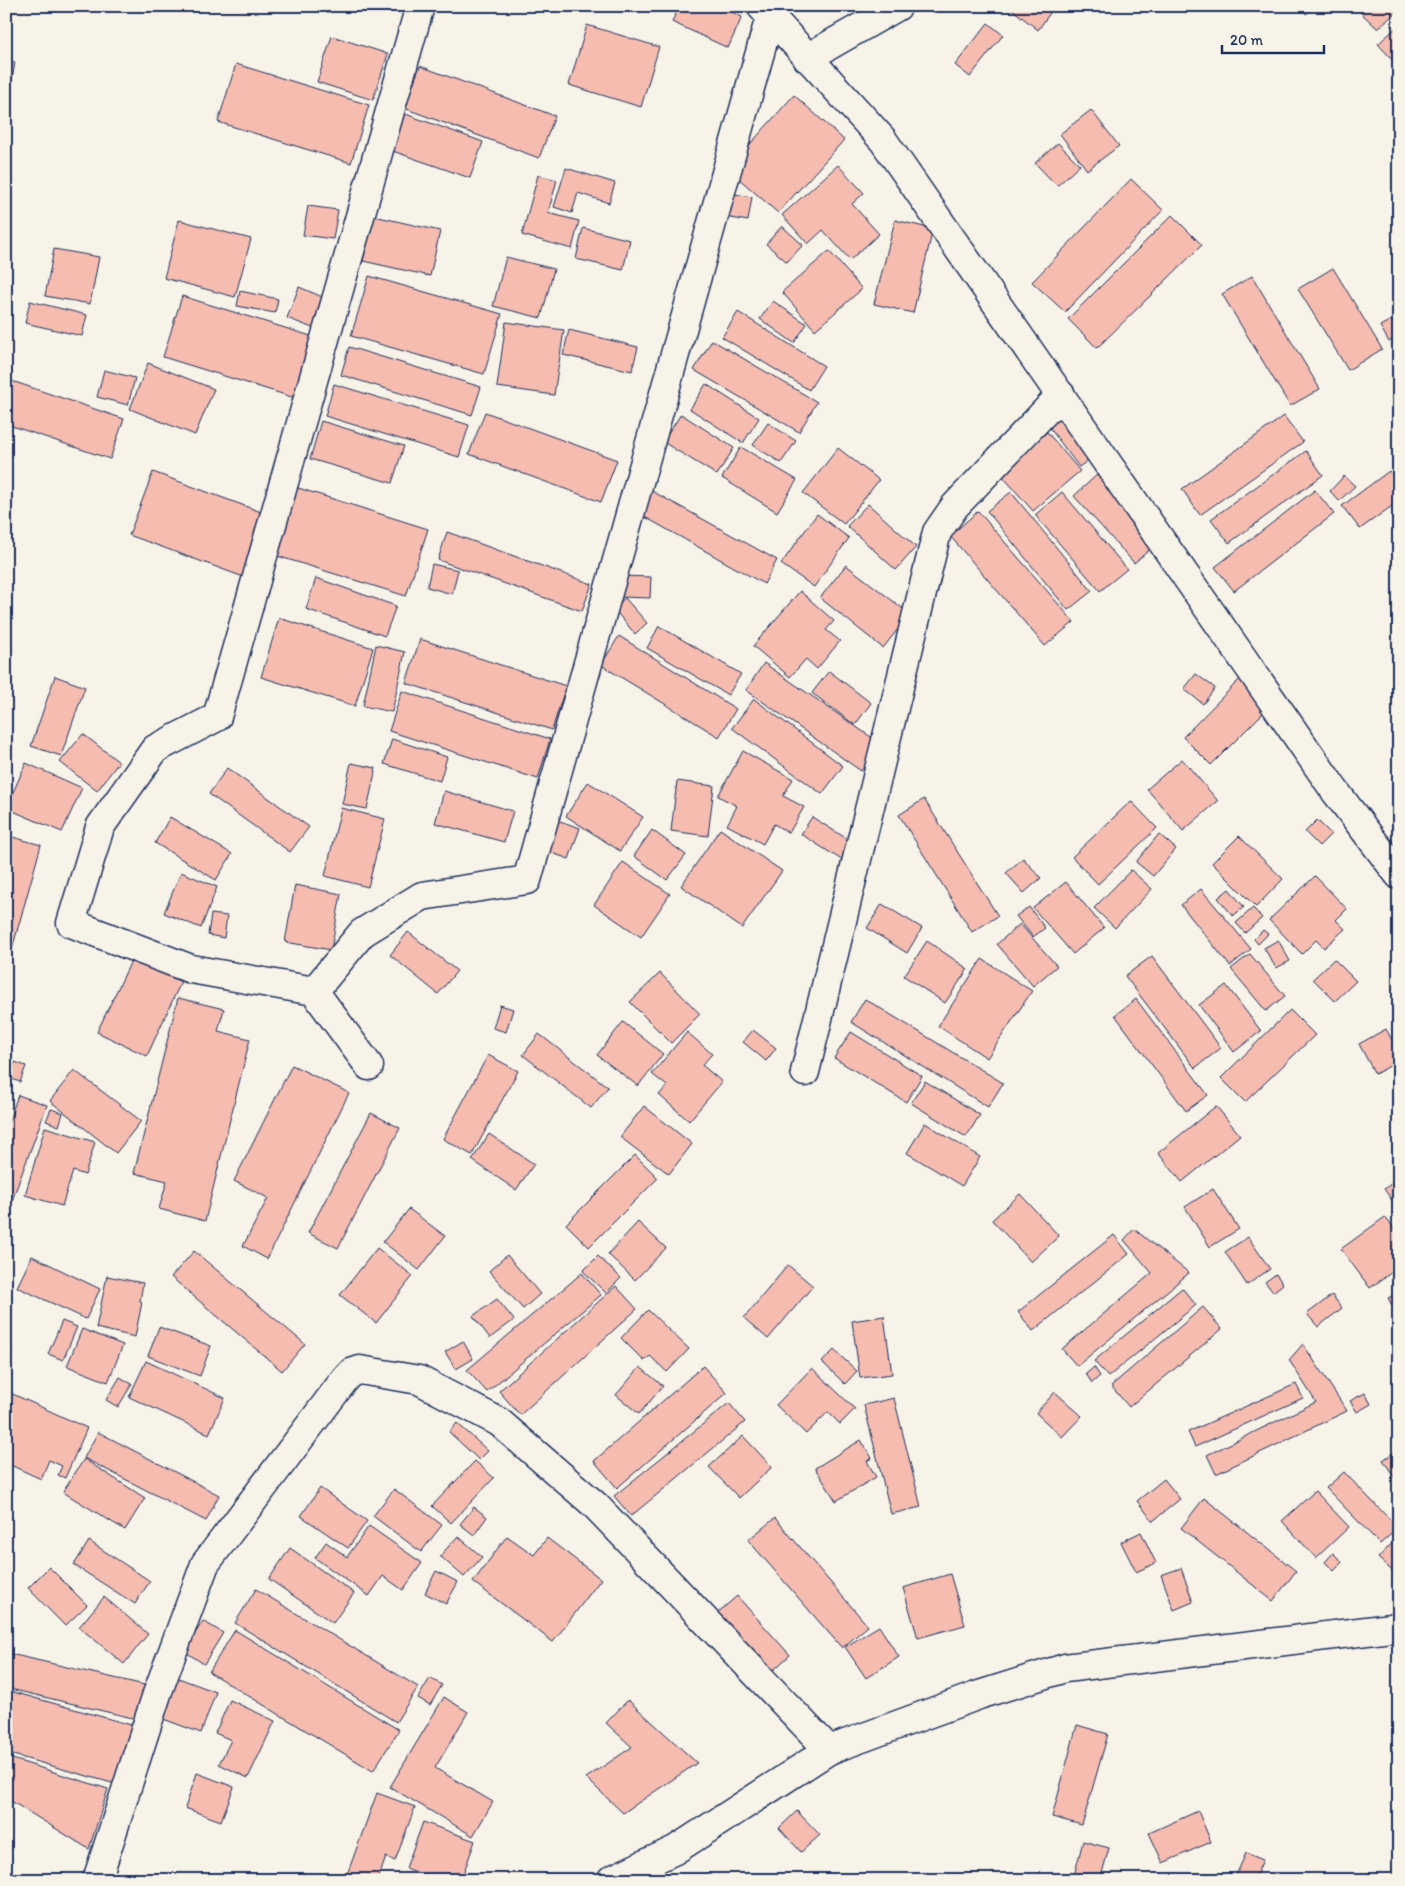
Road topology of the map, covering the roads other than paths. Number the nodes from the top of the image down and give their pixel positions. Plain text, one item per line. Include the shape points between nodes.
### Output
1 (420, 6) edge
2 (898, 6) edge
3 (765, 12) edge
4 (807, 58) junction
5 (1061, 395) junction
6 (1399, 875) edge
7 (314, 991) junction
8 (368, 1066) dead end
9 (805, 1072) dead end
10 (1399, 1627) edge
11 (829, 1750) junction
12 (97, 1880) edge
13 (611, 1880) edge

1 - 7 street via 217,717 155,749 100,827 71,923 191,969
2 - 4 street
3 - 4 street
3 - 7 street via 526,880 422,896 362,933
4 - 5 street via 883,140
5 - 6 street via 1335,791
5 - 9 street via 955,506 936,532
7 - 8 street
10 - 11 street via 1065,1668 979,1695
11 - 12 street via 595,1505 499,1422 419,1380 360,1370 351,1373 342,1383 205,1564 157,1694
11 - 13 street via 674,1850

